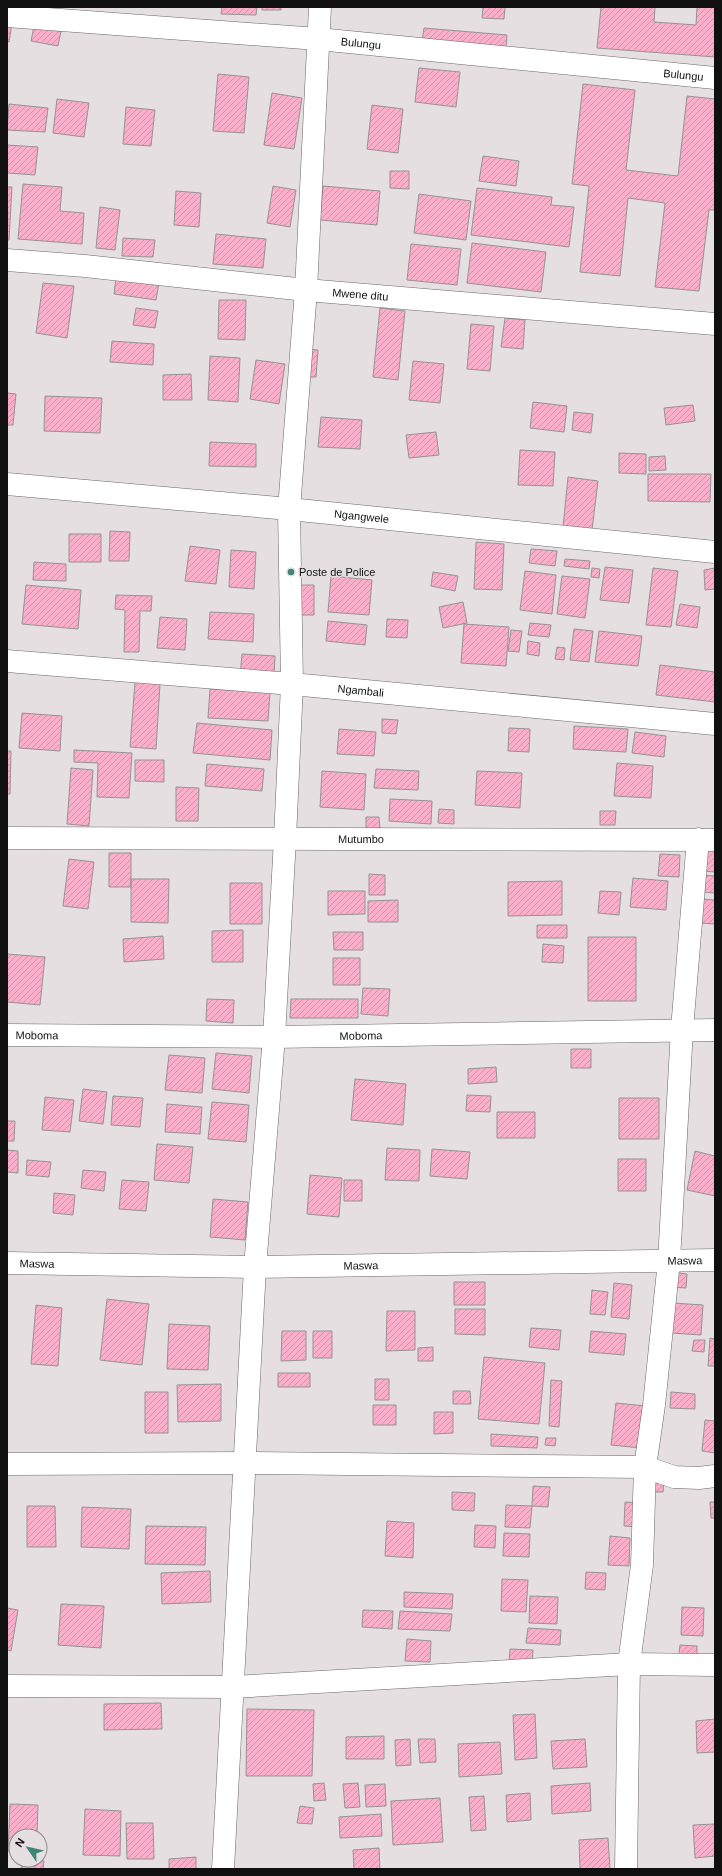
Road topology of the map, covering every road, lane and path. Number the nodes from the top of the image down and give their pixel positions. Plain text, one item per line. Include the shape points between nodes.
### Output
1 (320, 7) edge
2 (7, 16) edge
3 (318, 39) junction
4 (715, 78) edge
5 (7, 260) edge
6 (306, 290) junction
7 (715, 324) edge
8 (7, 484) edge
9 (289, 509) junction
10 (715, 552) edge
11 (7, 661) edge
12 (292, 684) junction
13 (715, 724) edge
14 (7, 838) edge
15 (285, 839) junction
16 (706, 840) edge
17 (682, 1029) junction
18 (715, 1030) edge
19 (7, 1035) edge
20 (274, 1037) junction
21 (715, 1260) edge
22 (668, 1261) junction
23 (7, 1263) edge
24 (255, 1267) junction
25 (245, 1463) junction
26 (7, 1464) edge
27 (645, 1467) junction
28 (715, 1476) edge
29 (629, 1664) junction
30 (715, 1665) edge
31 (7, 1686) edge
32 (233, 1687) junction
33 (223, 1869) edge
34 (626, 1869) edge

1 - 3 street
2 - 3 street, Bulungu
3 - 4 street, Bulungu
3 - 6 street
5 - 6 street, Mwene ditu
6 - 7 street, Mwene ditu
6 - 9 street
8 - 9 street, Ngangwele
9 - 10 street, Ngangwele
9 - 12 street
11 - 12 street, Ngambali
12 - 13 street, Ngambali
12 - 15 street
14 - 15 street, Mutumbo
15 - 16 street, Mutumbo
15 - 20 street
16 - 17 street
17 - 18 street, Moboma
17 - 20 street, Moboma
17 - 22 street
19 - 20 street, Moboma
20 - 24 street
21 - 22 street, Maswa
22 - 24 street, Maswa
22 - 27 street via 654,1405
23 - 24 street, Maswa
24 - 25 street
25 - 26 street
25 - 27 street
25 - 32 street
27 - 28 street via 674,1478
27 - 29 street via 642,1565
29 - 30 street
29 - 32 street
29 - 34 street
31 - 32 street
32 - 33 street

